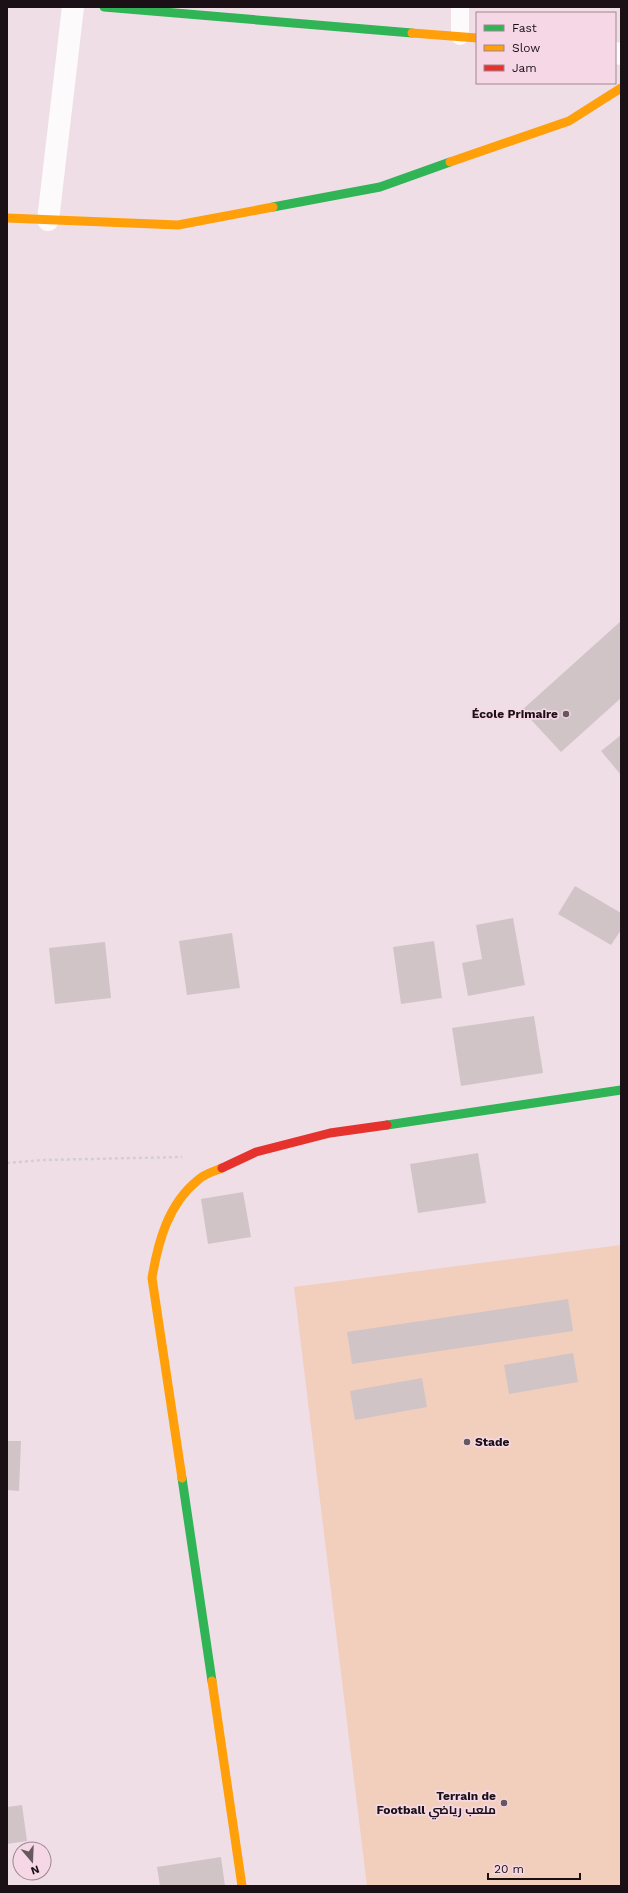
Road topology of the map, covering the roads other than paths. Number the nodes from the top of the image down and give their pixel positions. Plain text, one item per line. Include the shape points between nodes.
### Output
1 (73, 7) edge
2 (104, 7) edge
3 (460, 7) edge
4 (468, 37) edge
5 (621, 88) edge
6 (7, 218) edge
7 (48, 220) junction
8 (621, 1090) edge
9 (242, 1886) edge

1 - 7 street
2 - 4 street
3 - 4 lane
5 - 7 street via 569,122 380,187 178,225
6 - 7 street
8 - 9 street via 330,1133 256,1152 198,1179 167,1220 157,1248 152,1278

